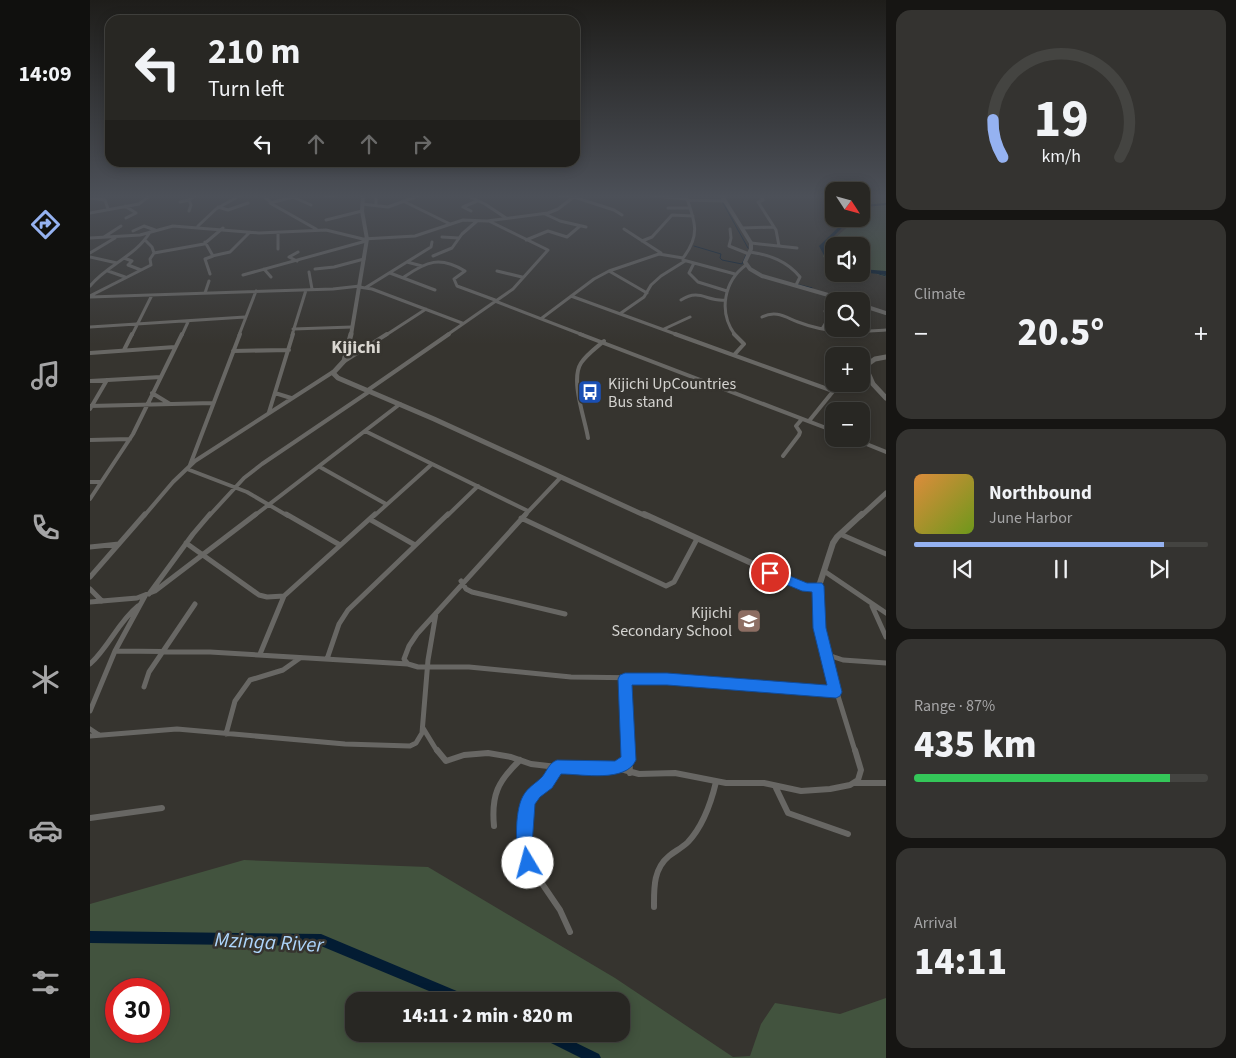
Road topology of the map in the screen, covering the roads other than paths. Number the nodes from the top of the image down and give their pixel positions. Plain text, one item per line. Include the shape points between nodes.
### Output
1 (102, 245) edge
2 (140, 245) edge
3 (150, 245) edge
4 (199, 245) edge
5 (209, 245) edge
6 (237, 245) edge
7 (278, 245) edge
8 (349, 245) edge
9 (366, 245) edge
10 (432, 245) edge
11 (453, 245) edge
12 (539, 245) edge
13 (649, 245) edge
14 (691, 245) edge
15 (729, 245) edge
16 (751, 245) edge
17 (773, 245) edge
18 (779, 246) joint
19 (797, 248) dead end
20 (278, 249) dead end
21 (424, 250) junction
22 (298, 252) dead end
23 (90, 253) edge
24 (154, 253) junction
25 (750, 253) junction
26 (662, 254) junction
27 (212, 256) junction
28 (433, 256) junction
29 (90, 257) edge
30 (124, 258) junction
31 (364, 259) junction
32 (436, 260) junction
33 (684, 260) junction
34 (297, 261) junction
35 (407, 262) junction
36 (117, 263) junction
37 (694, 263) junction
38 (746, 265) junction
39 (422, 266) junction
40 (264, 269) junction
41 (316, 269) dead end
42 (142, 270) junction
43 (108, 271) junction
44 (497, 271) dead end
45 (609, 271) junction
46 (309, 272) dead end
47 (390, 273) junction
48 (210, 274) dead end
49 (243, 274) dead end
50 (735, 274) junction
51 (404, 276) junction
52 (125, 277) junction
53 (271, 277) dead end
54 (522, 277) junction
55 (209, 281) dead end
56 (796, 284) junction
57 (90, 286) edge
58 (361, 287) junction
59 (312, 289) junction
60 (306, 290) junction
61 (435, 290) dead end
62 (256, 291) junction
63 (727, 291) junction
64 (205, 293) junction
65 (647, 293) junction
66 (825, 294) edge
67 (152, 295) junction
68 (571, 296) junction
69 (90, 297) edge
70 (495, 300) junction
71 (681, 300) dead end
72 (725, 300) junction
73 (870, 308) edge
74 (426, 309) junction
75 (621, 313) junction
76 (886, 313) edge
77 (690, 316) dead end
78 (762, 316) dead end
79 (545, 317) junction
80 (245, 318) junction
81 (188, 322) junction
82 (462, 323) junction
83 (139, 324) junction
84 (825, 324) edge
85 (90, 327) edge
86 (352, 327) junction
87 (293, 329) junction
88 (664, 329) junction
89 (822, 329) junction
90 (886, 330) edge
91 (604, 341) junction
92 (175, 347) junction
93 (124, 350) junction
94 (289, 350) junction
95 (233, 351) junction
96 (90, 353) edge
97 (734, 355) junction
98 (886, 357) edge
99 (870, 362) edge
100 (342, 363) junction
101 (333, 372) junction
102 (161, 377) junction
103 (870, 379) edge
104 (107, 380) junction
105 (90, 381) edge
106 (825, 388) edge
107 (369, 391) junction
108 (832, 392) edge
109 (152, 393) junction
110 (275, 394) junction
111 (291, 398) junction
112 (886, 398) edge
113 (213, 403) junction
114 (149, 404) junction
115 (400, 404) junction
116 (172, 405) junction
117 (91, 407) edge
118 (269, 412) junction
119 (802, 418) junction
120 (809, 421) junction
121 (825, 427) edge
122 (365, 431) junction
123 (588, 438) dead end
124 (130, 439) junction
125 (90, 440) edge
126 (870, 446) edge
127 (886, 452) edge
128 (783, 456) dead end
129 (432, 464) junction
130 (188, 467) junction
131 (320, 467) junction
132 (561, 477) junction
133 (90, 482) edge
134 (101, 482) junction
135 (478, 486) junction
136 (235, 487) junction
137 (886, 493) edge
138 (90, 499) edge
139 (386, 504) junction
140 (270, 505) junction
141 (528, 511) junction
142 (521, 518) junction
143 (370, 520) junction
144 (840, 534) junction
145 (697, 539) junction
146 (186, 543) junction
147 (119, 544) junction
148 (415, 545) junction
149 (340, 546) junction
150 (90, 547) edge
151 (886, 554) edge
152 (203, 556) junction
153 (824, 571) junction
154 (90, 577) edge
155 (460, 581) junction
156 (818, 586) junction
157 (90, 589) edge
158 (146, 596) junction
159 (284, 596) junction
160 (102, 601) junction
161 (90, 602) edge
162 (140, 604) junction
163 (195, 604) dead end
164 (872, 605) junction
165 (437, 611) junction
166 (886, 613) edge
167 (565, 614) dead end
168 (886, 637) edge
169 (115, 652) junction
170 (162, 652) junction
171 (260, 654) junction
172 (825, 654) junction
173 (300, 658) junction
174 (327, 659) junction
175 (886, 663) edge
176 (90, 664) edge
177 (408, 664) junction
178 (427, 667) junction
179 (625, 679) junction
180 (144, 687) dead end
181 (836, 692) junction
182 (90, 711) edge
183 (423, 728) junction
184 (90, 729) edge
185 (226, 734) junction
186 (100, 735) junction
187 (90, 736) edge
188 (520, 760) junction
189 (628, 760) junction
190 (557, 767) junction
191 (617, 768) junction
192 (630, 773) junction
193 (716, 782) junction
194 (886, 782) edge
195 (855, 783) junction
196 (775, 786) junction
197 (162, 808) dead end
198 (90, 818) edge
199 (494, 826) dead end
200 (848, 834) dead end
201 (654, 907) dead end
202 (570, 932) dead end

1 - 23 street
2 - 30 street
3 - 24 street
4 - 24 street
5 - 27 street
6 - 27 street via 230,252
7 - 20 street
8 - 34 street
9 - 31 street
10 - 21 street
11 - 28 street via 450,250
12 - 54 street via 548,249
13 - 26 street
14 - 33 street
15 - 25 street
16 - 25 street
17 - 18 street
18 - 19 street
21 - 28 street
21 - 35 street
22 - 34 street via 289,257
24 - 42 street via 151,265
25 - 38 street
25 - 56 street via 783,262 800,277
26 - 33 street
26 - 45 street
27 - 48 street via 205,259
28 - 32 street
29 - 36 street
30 - 36 street
30 - 42 street via 132,261 128,265
31 - 41 street
31 - 58 street
32 - 39 street
32 - 70 street via 451,262 465,271 454,279 456,286
33 - 37 street
33 - 65 street via 660,276
34 - 40 street
35 - 39 street
35 - 47 street
36 - 43 street
37 - 50 street
37 - 63 street via 689,273 693,279
38 - 50 street
38 - 56 street via 758,274
39 - 51 street
40 - 49 street
40 - 53 street
42 - 52 street
43 - 52 street
43 - 57 street via 98,276
44 - 54 street
45 - 65 street
45 - 68 street
46 - 59 street
47 - 51 street
47 - 58 street
50 - 63 street
51 - 61 street
52 - 69 street
54 - 70 street via 516,287
55 - 64 street
56 - 66 street
58 - 59 street
58 - 74 street
58 - 86 street
59 - 60 street
60 - 62 street
60 - 87 street
62 - 64 street
62 - 80 street
63 - 72 street
64 - 67 street
65 - 75 street
67 - 69 street
67 - 83 street
68 - 75 street
68 - 79 street
70 - 79 street
70 - 82 street
71 - 72 street via 694,293
72 - 97 street via 732,330 744,344
73 - 76 street
74 - 82 street
74 - 100 street
75 - 88 street
77 - 88 street
78 - 89 street via 783,314
79 - 91 street
80 - 81 street
80 - 95 street
81 - 83 street
81 - 92 street
82 - 107 street
83 - 85 street
83 - 93 street
84 - 89 street
86 - 87 street
86 - 100 street via 348,351
87 - 94 street
88 - 97 street
89 - 90 street via 861,334
91 - 119 street
91 - 123 street via 579,370 578,388
92 - 93 street
92 - 102 street
93 - 96 street
94 - 95 street
94 - 110 street
95 - 113 street
97 - 106 street
98 - 99 street
100 - 101 street
101 - 107 street via 338,378
101 - 111 street
102 - 104 street
102 - 109 street
103 - 112 street
104 - 105 street
104 - 117 street
107 - 115 street
107 - 136 street via 262,464
108 - 120 street
109 - 114 street
109 - 116 street
110 - 111 street
110 - 118 street
111 - 118 street
113 - 116 street
113 - 130 street
114 - 116 street
114 - 117 street
114 - 124 street
115 - 122 street
115 - 132 street
118 - 130 street
119 - 120 street
119 - 128 street via 796,426 799,435
120 - 121 street
122 - 129 street
122 - 131 street
124 - 125 street
124 - 134 street
126 - 127 street
129 - 135 street
129 - 139 street
130 - 136 street
130 - 147 street
131 - 139 street
131 - 140 street
132 - 141 street
132 - 145 street
133 - 134 street
134 - 138 street
135 - 141 street
135 - 148 street
136 - 140 street
136 - 146 street
137 - 144 street
139 - 143 street
140 - 149 street
140 - 152 street
141 - 142 street
142 - 145 street via 668,586 674,582
142 - 155 street
143 - 148 street
143 - 149 street
144 - 151 street
144 - 153 street via 833,543
145 - 156 street via 802,587
146 - 152 street
146 - 158 street
147 - 150 street
147 - 154 street
148 - 174 street via 348,610 339,624
149 - 159 street
152 - 158 street
152 - 159 street via 259,595
153 - 156 street
153 - 164 street
155 - 165 street
155 - 167 street via 472,592
156 - 172 street via 818,618
157 - 160 street
158 - 160 street
158 - 162 street
159 - 171 street
160 - 161 street
162 - 169 street
162 - 176 street via 128,614
163 - 170 street
164 - 166 street
164 - 168 street
165 - 177 street via 407,648 404,659
165 - 178 street
169 - 170 street
169 - 182 street
170 - 171 street
170 - 180 street
171 - 173 street
172 - 175 street via 843,660
172 - 181 street
173 - 174 street
173 - 185 street via 287,669 250,680 235,701
174 - 177 street
177 - 178 street
178 - 179 street via 469,667 559,677
178 - 183 street
179 - 181 street via 667,679
179 - 189 street
181 - 195 street via 860,765 861,774
183 - 185 street via 420,738 410,746
183 - 188 street via 446,761 464,755 488,753
184 - 186 street
185 - 186 street via 177,730
186 - 187 street
188 - 190 street
188 - 199 street via 497,787 492,804
189 - 191 street
189 - 192 street
190 - 191 street
190 - 202 street via 528,802 524,845 528,863 560,910
191 - 192 street
192 - 193 street via 676,773
193 - 196 street
193 - 201 street via 711,804 693,835 682,848 667,856 659,868 654,886
194 - 195 street
195 - 196 street via 815,791
196 - 200 street via 788,813
197 - 198 street

